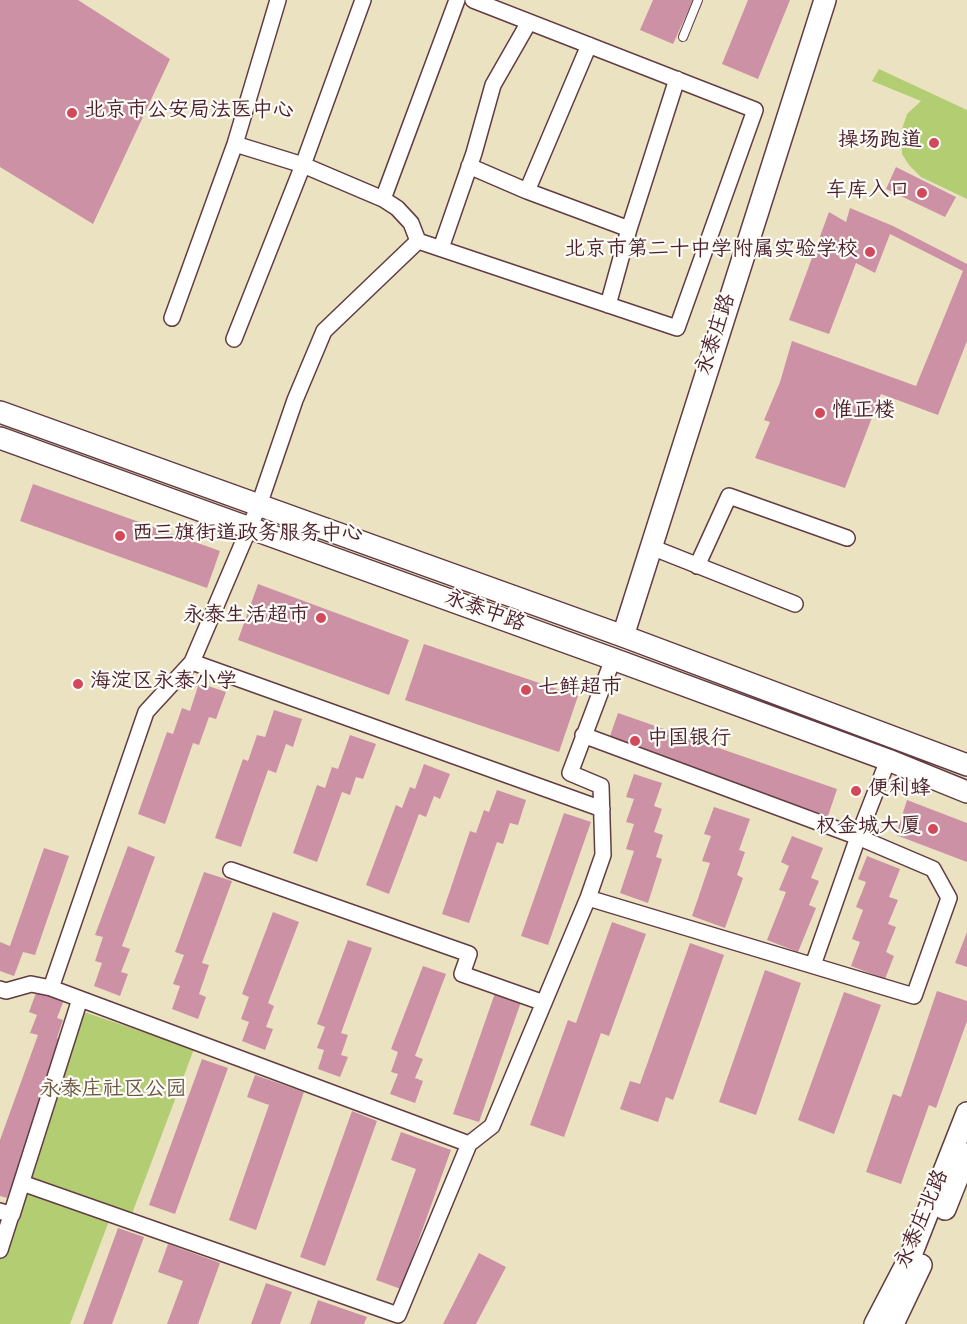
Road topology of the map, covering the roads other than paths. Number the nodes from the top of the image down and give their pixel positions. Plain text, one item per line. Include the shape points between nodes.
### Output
1 (278, 0) edge
2 (363, 0) edge
3 (457, 0) edge
4 (473, 0) edge
5 (698, 0) edge
6 (825, 0) edge
7 (529, 22) junction
8 (683, 38) dead end
9 (590, 45) junction
10 (677, 79) junction
11 (235, 144) junction
12 (303, 165) junction
13 (469, 166) junction
14 (527, 190) junction
15 (383, 199) junction
16 (629, 229) junction
17 (418, 241) junction
18 (441, 248) junction
19 (608, 305) junction
20 (172, 318) dead end
21 (234, 339) dead end
22 (0, 412) edge
23 (0, 438) edge
24 (259, 505) junction
25 (248, 528) junction
26 (847, 538) dead end
27 (651, 547) junction
28 (698, 566) junction
29 (795, 604) dead end
30 (622, 636) junction
31 (613, 659) junction
32 (192, 662) junction
33 (583, 735) junction
34 (888, 760) junction
35 (967, 765) edge
36 (967, 792) edge
37 (602, 809) junction
38 (858, 837) junction
39 (231, 870) dead end
40 (588, 898) junction
41 (813, 965) junction
42 (0, 988) edge
43 (51, 988) junction
44 (80, 999) junction
45 (544, 1003) junction
46 (967, 1113) edge
47 (470, 1144) junction
48 (967, 1154) edge
49 (6, 1213) edge
50 (0, 1250) edge
51 (396, 1319) edge
52 (876, 1324) edge
53 (892, 1324) edge

1 - 11 street
2 - 12 street
3 - 15 street
4 - 7 street
5 - 8 lane
6 - 27 main road, 永泰庄路
7 - 9 street
7 - 13 street via 493,85
9 - 10 street
9 - 14 street
10 - 16 street
10 - 19 street via 755,110 677,328
11 - 12 street
11 - 20 street
12 - 15 street
12 - 21 street
13 - 14 street
13 - 18 street
14 - 16 street
15 - 17 street via 411,223
16 - 19 street
17 - 18 street
17 - 24 street via 324,331 295,400
18 - 19 street
22 - 24 main road, 永泰中路
23 - 25 main road, 永泰中路
24 - 25 street
24 - 30 main road, 永泰中路
25 - 31 main road, 永泰中路
25 - 32 street
26 - 28 street via 729,496
27 - 28 street
27 - 30 main road, 永泰庄路
28 - 29 street
30 - 35 main road, 永泰中路
31 - 33 street
31 - 34 main road, 永泰中路
32 - 37 street
32 - 43 street via 146,712
33 - 37 street via 570,773 602,786
33 - 38 street
34 - 36 main road, 永泰中路
34 - 38 street
37 - 40 street via 603,855
38 - 41 street
38 - 41 street via 933,869 949,898 914,996
39 - 45 street via 470,954 462,974
40 - 41 street
40 - 45 street
42 - 43 street via 6,991 31,984
43 - 44 street
44 - 47 street
44 - 49 street
45 - 47 street via 492,1126
46 - 52 main road, 永泰庄北路 via 911,1255
47 - 51 street
48 - 53 main road, 永泰庄北路
49 - 50 street
49 - 51 street via 22,1183

